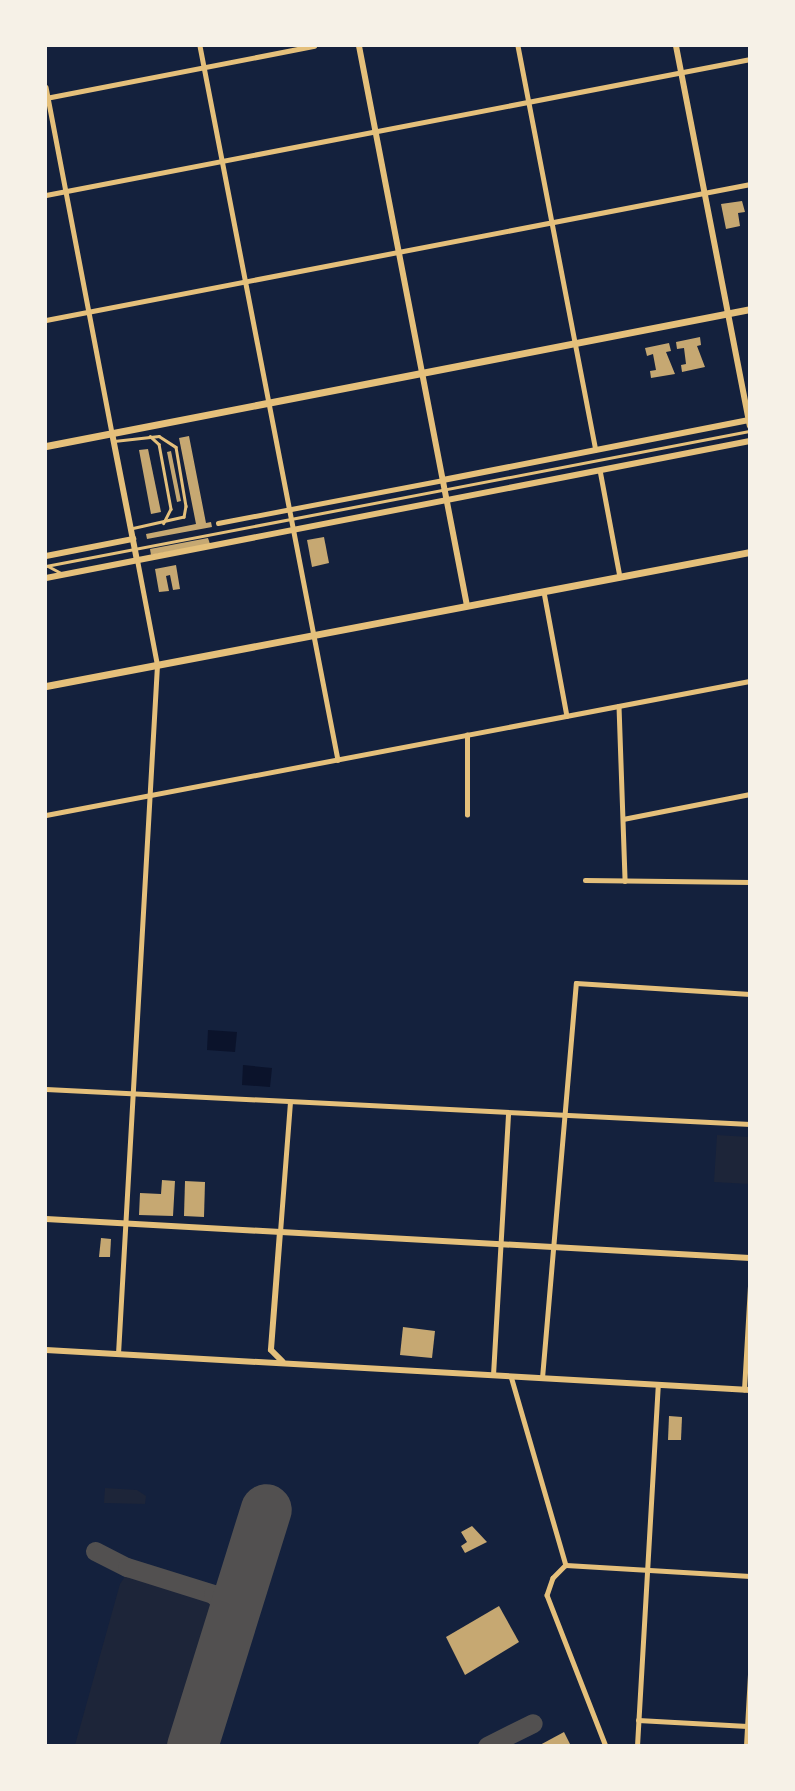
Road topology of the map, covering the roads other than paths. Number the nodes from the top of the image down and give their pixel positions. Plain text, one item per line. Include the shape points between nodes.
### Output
1 (200, 46) edge
2 (314, 46) edge
3 (359, 46) edge
4 (518, 46) edge
5 (676, 46) edge
6 (750, 59) edge
7 (204, 67) junction
8 (681, 72) junction
9 (46, 87) edge
10 (46, 98) edge
11 (529, 102) junction
12 (376, 131) junction
13 (222, 161) junction
14 (750, 184) edge
15 (66, 191) junction
16 (705, 192) junction
17 (46, 195) edge
18 (552, 222) junction
19 (399, 251) junction
20 (246, 281) junction
21 (750, 309) edge
22 (90, 311) junction
23 (728, 313) junction
24 (46, 320) edge
25 (575, 343) junction
26 (422, 373) junction
27 (269, 403) junction
28 (749, 425) edge
29 (149, 435) junction
30 (113, 437) junction
31 (750, 441) edge
32 (46, 446) edge
33 (596, 451) junction
34 (600, 470) junction
35 (443, 480) junction
36 (445, 489) junction
37 (447, 500) junction
38 (290, 510) junction
39 (291, 519) junction
40 (164, 523) junction
41 (218, 523) dead end
42 (131, 529) junction
43 (293, 530) junction
44 (133, 539) junction
45 (135, 549) junction
46 (750, 552) edge
47 (46, 556) edge
48 (137, 560) junction
49 (47, 566) edge
50 (63, 574) junction
51 (620, 576) junction
52 (46, 578) edge
53 (544, 591) junction
54 (467, 606) junction
55 (314, 635) junction
56 (157, 665) junction
57 (750, 681) edge
58 (46, 686) edge
59 (619, 706) junction
60 (567, 716) junction
61 (467, 735) junction
62 (338, 760) junction
63 (750, 794) edge
64 (150, 795) junction
65 (46, 815) edge
66 (467, 815) dead end
67 (623, 819) junction
68 (585, 880) dead end
69 (625, 881) junction
70 (750, 882) edge
71 (750, 994) edge
72 (46, 1089) edge
73 (133, 1094) junction
74 (289, 1102) junction
75 (508, 1114) junction
76 (567, 1117) junction
77 (750, 1124) edge
78 (46, 1219) edge
79 (126, 1224) junction
80 (280, 1232) junction
81 (501, 1244) junction
82 (555, 1247) junction
83 (750, 1258) edge
84 (750, 1285) edge
85 (46, 1350) edge
86 (271, 1350) junction
87 (118, 1354) junction
88 (256, 1362) junction
89 (286, 1363) junction
90 (493, 1375) junction
91 (512, 1376) junction
92 (542, 1378) junction
93 (658, 1385) junction
94 (747, 1390) edge
95 (566, 1565) junction
96 (647, 1570) junction
97 (750, 1576) edge
98 (750, 1675) edge
99 (638, 1720) junction
100 (747, 1726) junction
101 (606, 1745) edge
102 (636, 1745) edge
103 (746, 1745) edge

1 - 7 street
2 - 7 street
3 - 12 main road
4 - 11 street
5 - 8 main road
6 - 8 street
7 - 10 street
7 - 13 street
8 - 11 street
8 - 16 main road
9 - 10 street
10 - 15 street
11 - 12 street
11 - 18 street
12 - 13 street
12 - 19 main road
13 - 15 street
13 - 20 street
14 - 16 street
15 - 17 street
15 - 22 street
16 - 18 street
16 - 23 main road
18 - 19 street
18 - 25 street
19 - 20 street
19 - 26 main road
20 - 22 street
20 - 27 street
21 - 23 main road
22 - 24 street
22 - 30 street
23 - 25 main road
23 - 28 main road
25 - 26 main road
25 - 33 street
26 - 27 main road
26 - 35 main road
27 - 30 main road
27 - 38 street
28 - 33 main road
28 - 36 lane
29 - 30 lane
29 - 40 lane via 159,443 171,509
29 - 40 lane via 169,439 176,447 181,475 186,512 179,521
30 - 32 main road
30 - 42 main road
31 - 34 main road
33 - 35 main road
34 - 37 main road
34 - 51 street
35 - 36 main road
35 - 38 street
36 - 37 main road
36 - 39 lane
37 - 43 main road
37 - 54 main road
38 - 39 street
38 - 41 street
39 - 43 street
39 - 45 lane
40 - 42 lane
42 - 44 main road
43 - 48 main road
43 - 55 street
44 - 45 main road
44 - 47 main road
45 - 48 main road
45 - 49 lane
46 - 51 main road
48 - 50 main road
48 - 56 street
49 - 50 lane
50 - 52 main road
51 - 53 main road
53 - 54 main road
53 - 60 street
54 - 55 main road
55 - 56 main road
55 - 62 street
56 - 58 main road
56 - 64 street
57 - 59 street
59 - 60 street
59 - 67 street
60 - 61 street
61 - 62 street
61 - 66 street
62 - 64 street
63 - 67 street
64 - 65 street
64 - 73 street
67 - 69 street
68 - 69 street
69 - 70 street
71 - 76 street via 576,983
72 - 73 street
73 - 74 street
73 - 79 street
74 - 75 street
74 - 80 street
75 - 76 street
75 - 81 street
76 - 77 street
76 - 82 street
78 - 79 main road
79 - 80 main road
79 - 87 street
80 - 81 main road
80 - 86 main road
81 - 82 main road
81 - 90 street
82 - 83 main road
82 - 92 street
84 - 94 street
85 - 87 main road
86 - 88 main road
86 - 89 main road
87 - 88 main road
88 - 89 main road
89 - 90 main road
90 - 91 main road
91 - 92 main road
91 - 95 street
92 - 93 main road
93 - 94 main road
93 - 96 street
95 - 96 street
95 - 101 street via 553,1578 547,1595
96 - 97 street
96 - 99 street
98 - 100 street
99 - 100 street
99 - 102 street
100 - 103 street

